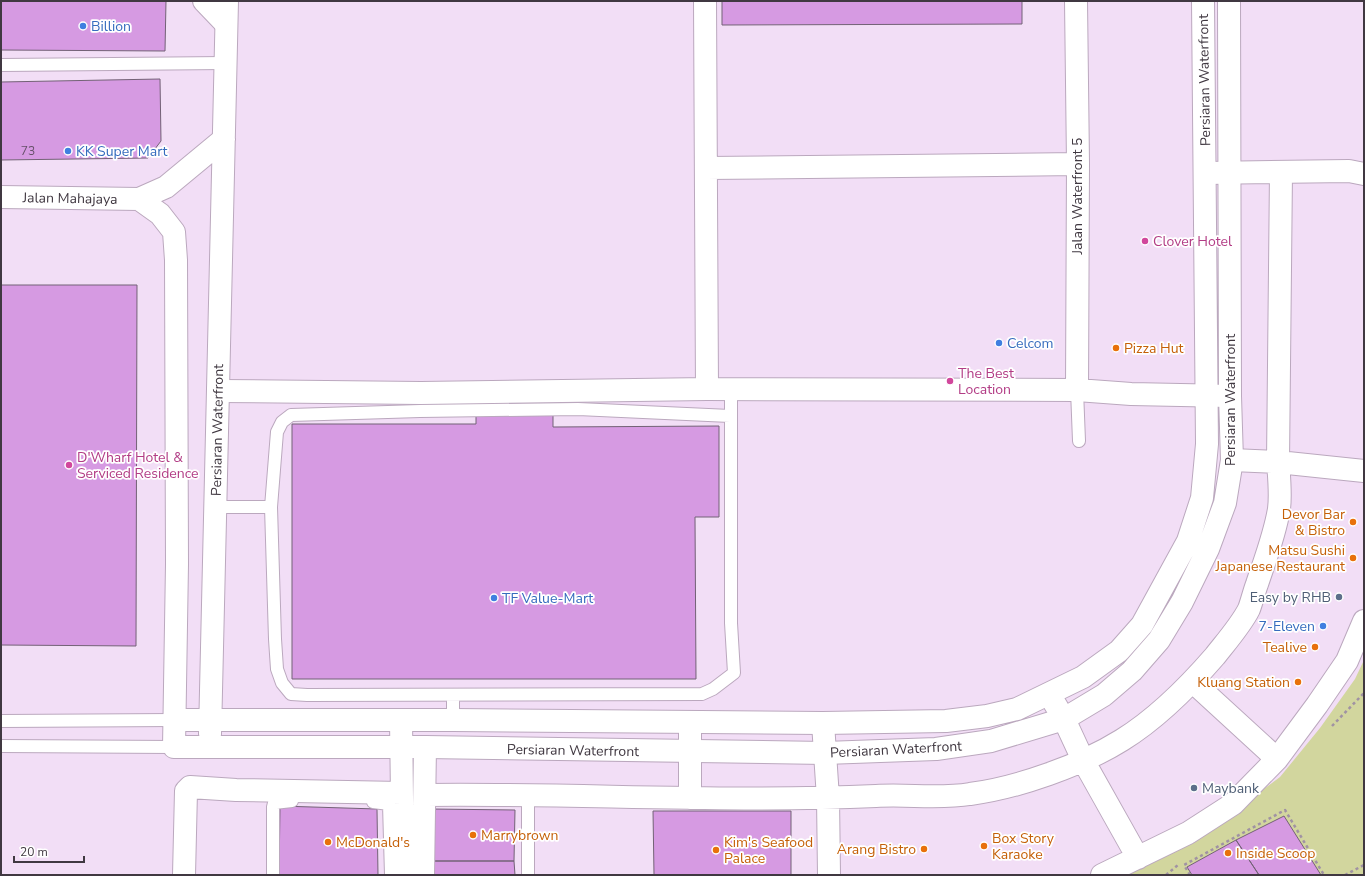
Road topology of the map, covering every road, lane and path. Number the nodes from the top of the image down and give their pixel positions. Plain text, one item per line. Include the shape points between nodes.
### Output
1 (204, 1) edge
2 (227, 1) edge
3 (705, 1) edge
4 (1076, 1) edge
5 (1203, 1) edge
6 (1229, 1) edge
7 (226, 24) junction
8 (226, 64) junction
9 (1, 65) edge
10 (224, 139) junction
11 (1078, 164) junction
12 (706, 168) junction
13 (1281, 172) junction
14 (1206, 173) junction
15 (1230, 174) junction
16 (1364, 174) edge
17 (1, 197) edge
18 (139, 199) junction
19 (707, 388) junction
20 (730, 390) junction
21 (1077, 390) junction
22 (218, 391) junction
23 (1206, 396) junction
24 (1230, 396) junction
25 (421, 402) junction
26 (730, 416) junction
27 (1079, 442) dead end
28 (1232, 460) junction
29 (1278, 462) junction
30 (1364, 471) edge
31 (215, 507) junction
32 (271, 507) junction
33 (1364, 621) edge
34 (1193, 682) junction
35 (1049, 694) junction
36 (453, 695) junction
37 (1064, 719) junction
38 (175, 720) junction
39 (211, 720) junction
40 (401, 720) junction
41 (453, 720) junction
42 (1, 721) edge
43 (690, 723) junction
44 (823, 723) junction
45 (1, 746) edge
46 (210, 746) junction
47 (174, 747) junction
48 (401, 747) junction
49 (425, 747) junction
50 (691, 752) junction
51 (825, 753) junction
52 (1277, 759) junction
53 (1083, 760) junction
54 (401, 793) junction
55 (528, 794) junction
56 (425, 795) junction
57 (690, 798) junction
58 (828, 798) junction
59 (1138, 858) junction
60 (1364, 865) edge
61 (184, 875) edge
62 (273, 875) edge
63 (391, 875) edge
64 (403, 875) edge
65 (423, 875) edge
66 (528, 875) edge
67 (829, 875) edge
68 (1102, 875) edge
69 (1190, 875) edge
70 (1324, 875) edge
71 (1345, 875) edge

1 - 7 street
2 - 7 street, Persiaran Waterfront
3 - 12 street
4 - 11 street, Jalan Waterfront 5
5 - 14 street, Persiaran Waterfront
6 - 15 street, Persiaran Waterfront
7 - 8 street, Persiaran Waterfront
8 - 9 lane
8 - 10 street, Persiaran Waterfront
10 - 18 street via 166,187
10 - 22 street, Persiaran Waterfront
11 - 12 street
11 - 21 street, Jalan Waterfront 5
12 - 19 street
13 - 15 street
13 - 16 street via 1349,171
13 - 29 street
14 - 15 street
14 - 23 street, Persiaran Waterfront
15 - 24 street, Persiaran Waterfront
17 - 18 street, Jalan Mahajaya
18 - 38 street via 160,214 174,232 176,253
19 - 20 street
19 - 25 street
20 - 21 street
20 - 26 lane
21 - 23 street
21 - 27 lane
22 - 25 street
22 - 31 street, Persiaran Waterfront
23 - 24 street
23 - 35 street, Persiaran Waterfront via 1207,444 1202,498 1188,541 1168,579 1142,625 1118,650 1082,677
24 - 28 street, Persiaran Waterfront
25 - 26 lane
25 - 32 lane via 291,415 282,422 277,432
26 - 36 lane via 730,623 734,673 702,694
28 - 29 street
28 - 37 street, Persiaran Waterfront via 1225,503 1208,549 1182,602 1159,640 1132,671 1104,695
29 - 30 street
29 - 34 street via 1280,508 1248,610
31 - 32 lane
31 - 39 street, Persiaran Waterfront
32 - 36 lane via 277,669 282,683 291,694
33 - 52 street via 1347,661
34 - 52 street
34 - 53 street via 1123,740
35 - 37 street
35 - 44 street, Persiaran Waterfront via 1017,708 987,716 946,721
36 - 41 lane
37 - 51 street, Persiaran Waterfront via 991,741 936,749
37 - 53 street
38 - 39 street, Persiaran Waterfront
38 - 42 lane
38 - 47 street
39 - 40 street, Persiaran Waterfront
39 - 46 street, Persiaran Waterfront
40 - 41 street, Persiaran Waterfront
40 - 48 street
41 - 43 street, Persiaran Waterfront
43 - 44 street, Persiaran Waterfront
43 - 50 street
44 - 51 street
45 - 47 lane
46 - 47 street, Persiaran Waterfront
46 - 48 street, Persiaran Waterfront
48 - 49 street, Persiaran Waterfront
48 - 54 street
49 - 50 street, Persiaran Waterfront
49 - 56 street
50 - 51 street, Persiaran Waterfront
50 - 57 street
51 - 58 street
52 - 59 street via 1233,804 1188,834
53 - 58 street via 1014,785 969,794
53 - 59 street
54 - 61 street via 190,787 186,791
54 - 64 street
55 - 56 street
55 - 57 street
55 - 66 lane
56 - 65 street
57 - 58 street
58 - 67 street
59 - 68 street
60 - 71 path
62 - 63 lane via 273,807 274,803 279,801 386,802 389,804
69 - 70 path via 1184,865 1284,810

